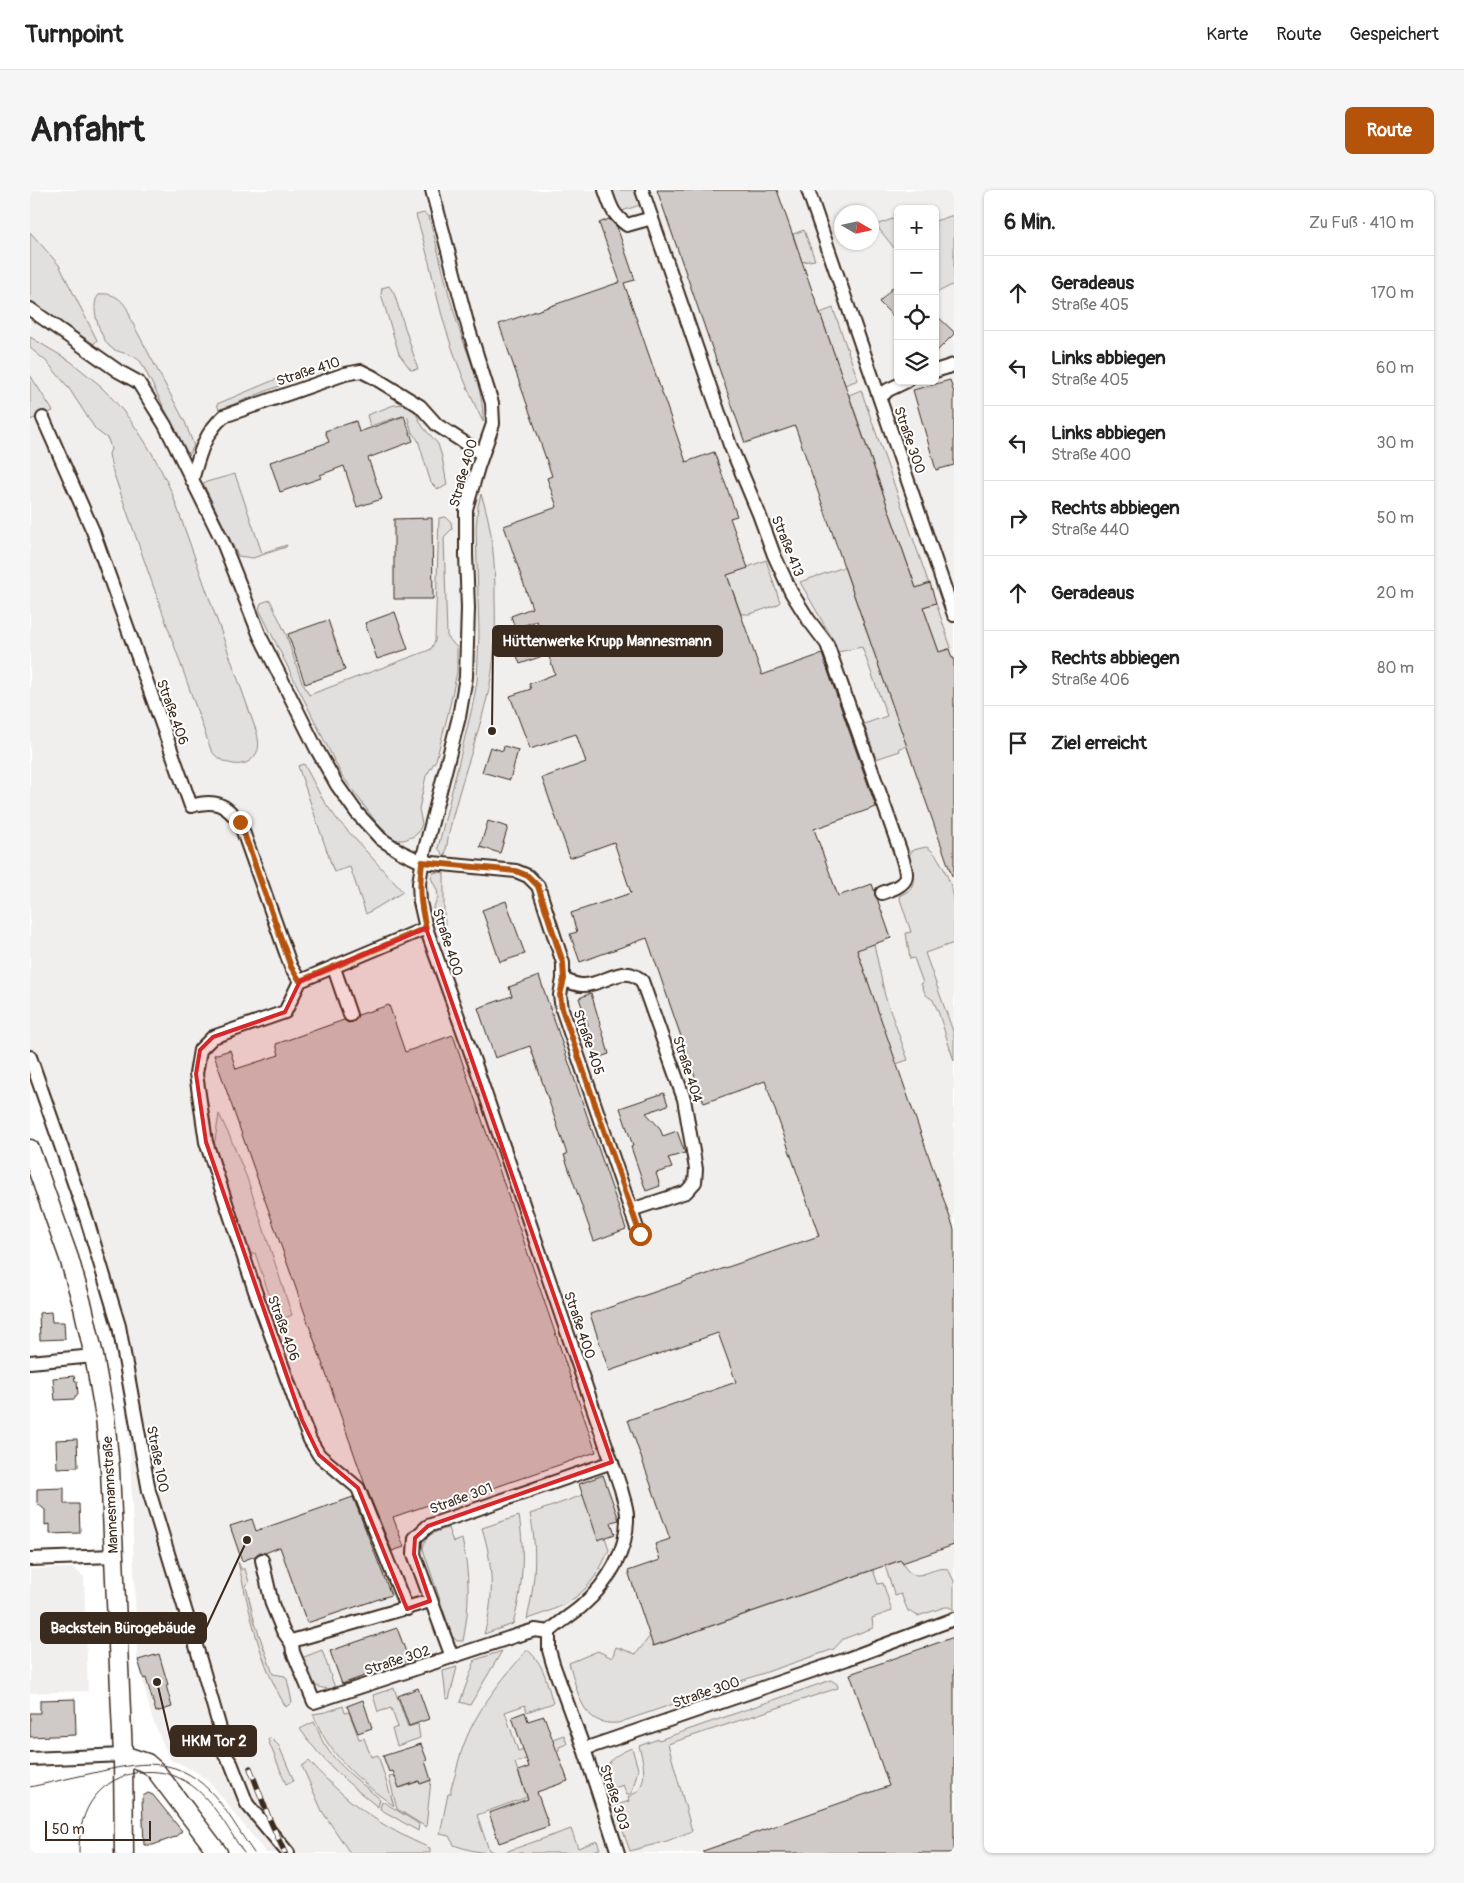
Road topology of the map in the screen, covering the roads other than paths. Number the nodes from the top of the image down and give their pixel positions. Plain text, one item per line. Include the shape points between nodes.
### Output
1 (432, 190) edge
2 (605, 190) edge
3 (642, 190) edge
4 (808, 190) edge
5 (652, 218) junction
6 (30, 309) edge
7 (954, 365) edge
8 (939, 370) edge
9 (899, 385) edge
10 (880, 398) junction
11 (43, 418) dead end
12 (482, 454) junction
13 (192, 480) junction
14 (954, 615) edge
15 (422, 862) junction
16 (882, 893) dead end
17 (426, 928) junction
18 (334, 968) junction
19 (564, 979) junction
20 (300, 981) junction
21 (350, 1015) dead end
22 (30, 1056) edge
23 (30, 1149) edge
24 (631, 1210) junction
25 (640, 1234) dead end
26 (94, 1356) junction
27 (30, 1362) edge
28 (612, 1462) junction
29 (114, 1556) junction
30 (30, 1559) edge
31 (262, 1560) dead end
32 (430, 1602) junction
33 (407, 1609) junction
34 (954, 1619) edge
35 (548, 1632) junction
36 (292, 1644) junction
37 (452, 1657) junction
38 (584, 1750) junction
39 (123, 1754) junction
40 (30, 1759) edge
41 (124, 1853) edge
42 (218, 1853) edge
43 (288, 1853) edge
44 (618, 1853) edge

1 - 12 street, Straße 400 via 492,403 493,424
2 - 5 street via 610,206 627,225
3 - 5 street, Straße 413
4 - 10 street, Straße 300
5 - 16 street, Straße 413 via 730,445 791,592 827,644 900,850 907,875 905,881 897,888
6 - 13 street via 138,382
7 - 8 street
9 - 10 street
10 - 14 street, Straße 300
11 - 20 street, Straße 406 via 93,530 191,806 202,802 217,803 230,810 240,822 291,967
12 - 13 street, Straße 410 via 437,424 420,406 361,371 224,416 206,436
12 - 15 street, Straße 400 via 466,509 466,677 460,717
13 - 15 street via 222,540 260,636 337,785 381,838
15 - 17 street, Straße 400 via 420,902
15 - 19 street, Straße 405 via 516,871 528,876 538,886 563,963
17 - 18 street
17 - 28 street, Straße 400
18 - 20 street
18 - 21 street
19 - 24 street, Straße 405 via 560,995 564,1016
19 - 24 street, Straße 404 via 583,986 626,973 636,974 642,981 684,1098 696,1169 695,1182 686,1192
20 - 33 street, Straße 406 via 285,1012 213,1037 200,1050 196,1074 206,1142 252,1282 310,1440 319,1455 358,1488
22 - 43 street, Straße 100 via 87,1220 119,1326 149,1491 219,1725 225,1755 247,1804
23 - 26 main road, Mannesmannstraße via 69,1258
24 - 25 street, Straße 405
26 - 27 street
26 - 29 main road, Mannesmannstraße via 109,1452
28 - 32 street, Straße 301 via 428,1526 415,1538 414,1554
28 - 35 street, Straße 400 via 628,1515 618,1556 598,1591
29 - 30 street
29 - 39 main road, Mannesmannstraße
31 - 36 street via 272,1604
32 - 33 street
32 - 37 street, Straße 301
33 - 36 street via 295,1640
34 - 38 street, Straße 300
35 - 37 street, Straße 302 via 535,1630
35 - 38 street via 553,1664
36 - 37 street, Straße 302 via 292,1652 314,1702
38 - 44 street, Straße 303
39 - 40 street
39 - 41 main road, Mannesmannstraße
39 - 42 main road via 147,1763 156,1771

